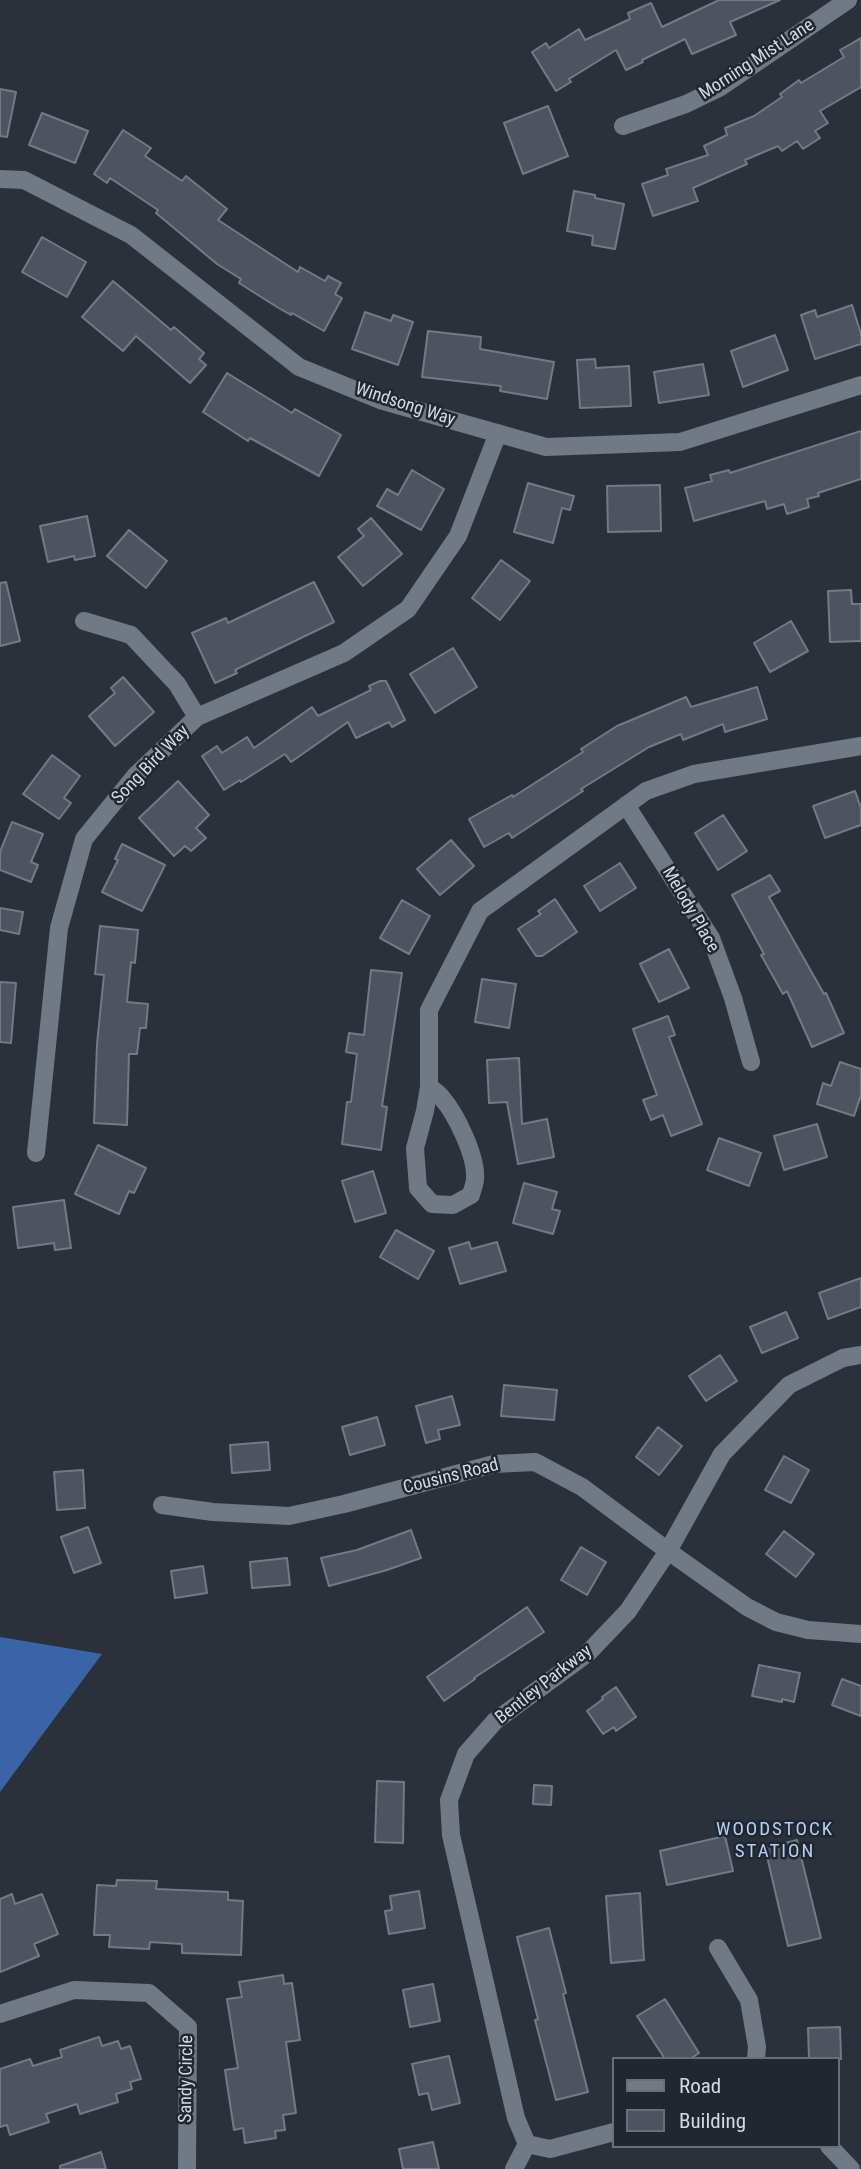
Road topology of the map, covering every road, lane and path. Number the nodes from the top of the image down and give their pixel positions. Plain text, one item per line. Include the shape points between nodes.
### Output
1 (848, 0) edge
2 (623, 126) dead end
3 (0, 179) edge
4 (861, 385) edge
5 (498, 433) junction
6 (84, 621) dead end
7 (197, 717) junction
8 (861, 746) edge
9 (626, 805) junction
10 (751, 1062) dead end
11 (429, 1087) junction
12 (36, 1153) dead end
13 (861, 1355) edge
14 (162, 1505) dead end
15 (668, 1551) junction
16 (861, 1634) edge
17 (719, 1948) dead end
18 (0, 2014) edge
19 (756, 2057) edge
20 (612, 2133) edge
21 (527, 2144) junction
22 (831, 2148) edge
23 (187, 2169) edge
24 (514, 2169) edge
25 (852, 2169) edge

1 - 2 street, Morning Mist Lane via 719,89
3 - 5 street, Windsong Way via 24,180 131,235 299,366 380,400
4 - 5 street, Windsong Way via 680,442 545,447
5 - 7 street, Song Bird Way via 458,536 408,609 344,653
6 - 7 street via 131,635 177,684
7 - 12 street, Song Bird Way via 136,775 84,839 59,928
8 - 9 street via 694,774 646,791
9 - 10 street, Melody Place via 711,938
9 - 11 street via 480,911 429,1010
11 - 11 street via 415,1148 418,1188 432,1204 453,1205 471,1195 475,1166 452,1114
13 - 15 street, Bentley Parkway via 843,1358 789,1385 722,1454
14 - 15 street, Cousins Road via 213,1513 289,1516 494,1464 535,1462 583,1487
15 - 16 street, Cousins Road via 776,1622
15 - 21 street, Bentley Parkway via 628,1611 588,1653 495,1721 466,1754 449,1800 452,1835 516,2118
17 - 19 street via 749,2000
18 - 23 street, Sandy Circle via 74,1990 149,1993 188,2027
20 - 21 street via 550,2149
21 - 24 street
22 - 25 street

